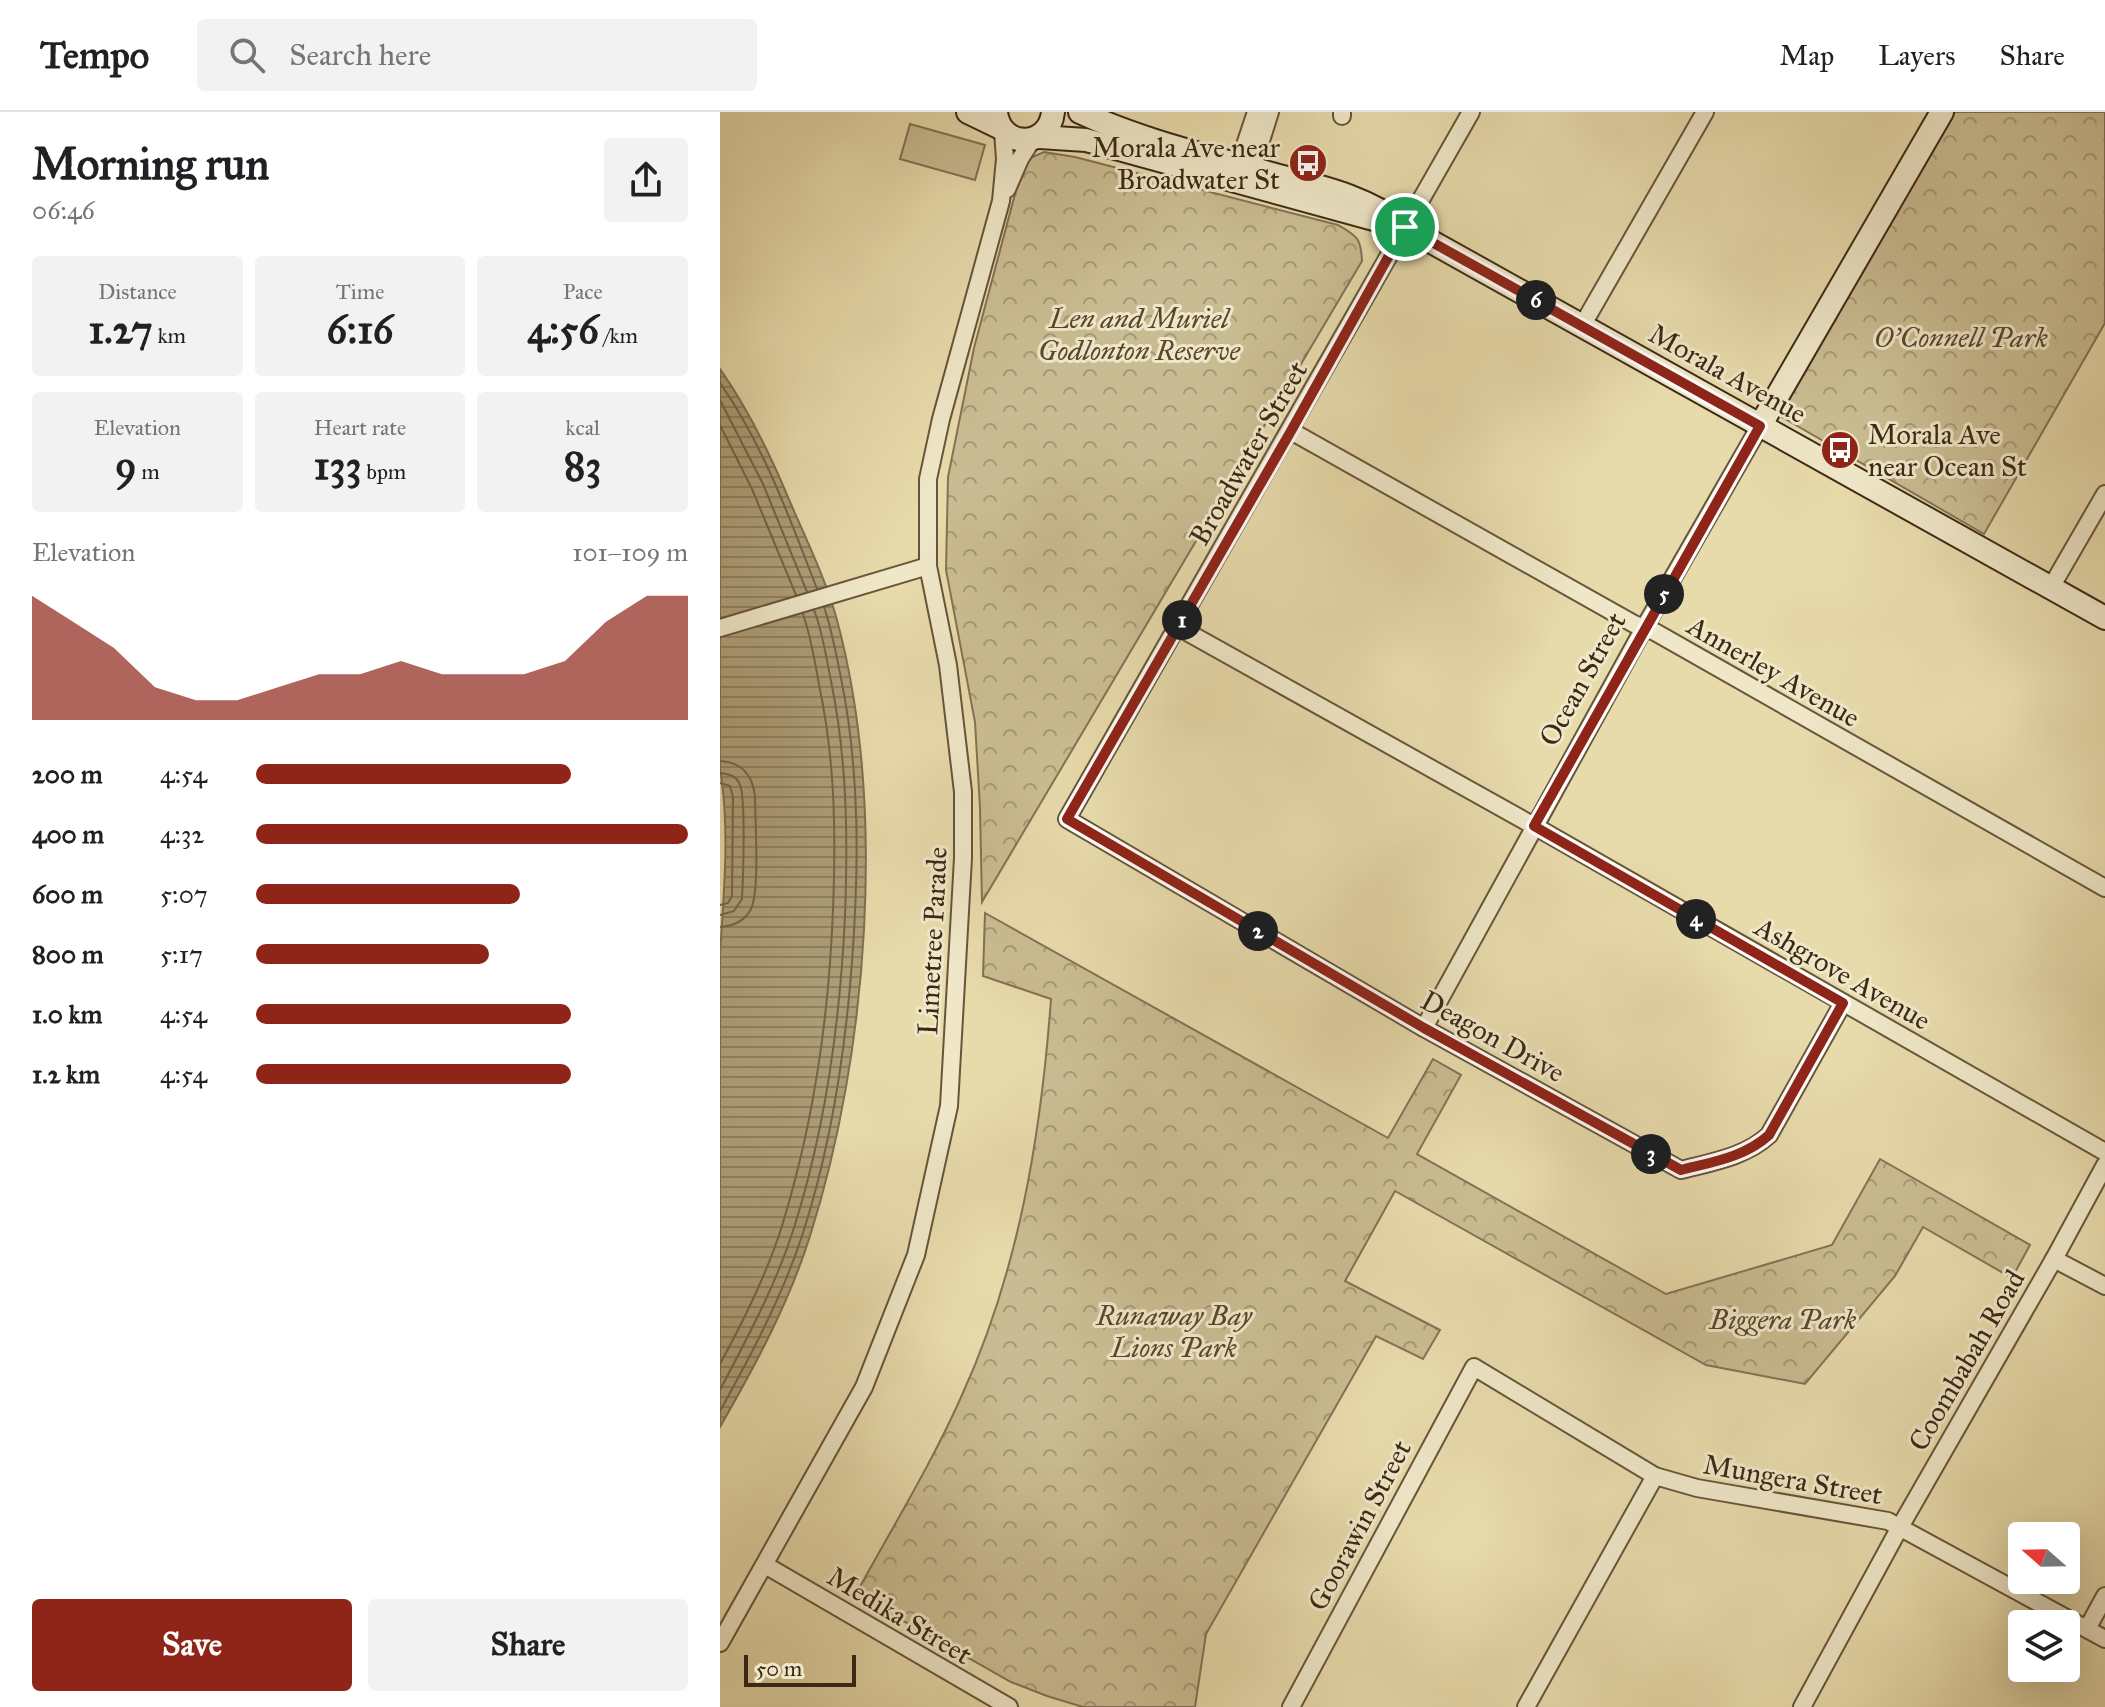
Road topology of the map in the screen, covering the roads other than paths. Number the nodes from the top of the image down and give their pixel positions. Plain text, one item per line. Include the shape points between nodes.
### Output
1 (968, 112) edge
2 (1053, 112) edge
3 (1080, 112) edge
4 (1256, 112) edge
5 (1270, 112) edge
6 (1471, 112) edge
7 (1705, 112) edge
8 (1942, 112) edge
9 (1000, 123) edge
10 (1036, 138) junction
11 (1243, 174) junction
12 (1001, 201) junction
13 (1405, 227) junction
14 (1582, 326) junction
15 (1760, 426) junction
16 (1291, 431) junction
17 (2105, 494) edge
18 (928, 566) junction
19 (2050, 589) junction
20 (2105, 618) edge
21 (1178, 627) junction
22 (720, 628) edge
23 (1644, 628) junction
24 (1067, 819) joint
25 (1534, 826) junction
26 (2105, 888) edge
27 (1843, 1003) junction
28 (1424, 1028) junction
29 (2105, 1152) edge
30 (2105, 1165) edge
31 (2054, 1259) junction
32 (2105, 1286) edge
33 (1474, 1367) joint
34 (1655, 1476) junction
35 (1900, 1527) junction
36 (765, 1565) junction
37 (2105, 1596) edge
38 (2087, 1629) junction
39 (2105, 1639) edge
40 (720, 1643) edge
41 (1009, 1707) edge
42 (1291, 1707) edge
43 (1526, 1707) edge
44 (1802, 1707) edge

1 - 9 main road
2 - 10 main road via 1050,125
3 - 11 main road, Morala Avenue
4 - 11 street
5 - 11 street
6 - 13 street, Broadwater Street
7 - 14 street
8 - 15 main road, Ocean Street
9 - 10 main road, Morala Avenue via 1017,140
9 - 12 street, Limetree Parade via 1005,159
10 - 11 main road, Morala Avenue via 1086,140
10 - 12 street, Limetree Parade
11 - 13 main road, Morala Avenue via 1356,198
12 - 18 street, Limetree Parade via 928,479
13 - 14 main road, Morala Avenue
13 - 16 street, Broadwater Street
14 - 15 main road, Morala Avenue
15 - 19 main road, Morala Avenue
15 - 23 street, Ocean Street
16 - 21 street, Broadwater Street
16 - 23 street, Annerley Avenue
17 - 19 street
18 - 22 street
18 - 36 street, Limetree Parade via 948,665 963,792 949,1106 916,1255 870,1372
19 - 20 main road, Morala Avenue
21 - 24 street, Broadwater Street
21 - 25 street, Ashgrove Avenue
23 - 25 street, Ocean Street
23 - 26 street, Annerley Avenue
24 - 28 street, Deagon Drive
25 - 27 street, Ashgrove Avenue
25 - 28 street, Ocean Street
27 - 28 street, Deagon Drive via 1769,1135 1737,1155 1681,1170
27 - 29 street, Ashgrove Avenue
30 - 31 street, Coombabah Road
31 - 32 street
31 - 35 street, Coombabah Road
33 - 34 street, Mungera Street
33 - 42 street, Goorawin Street
34 - 35 street, Mungera Street
34 - 43 street
35 - 38 street, Mungera Street
35 - 44 street, Coombabah Road
36 - 40 street, Limetree Parade
36 - 41 street, Medika Street
37 - 38 street
38 - 39 street, Mungera Street

